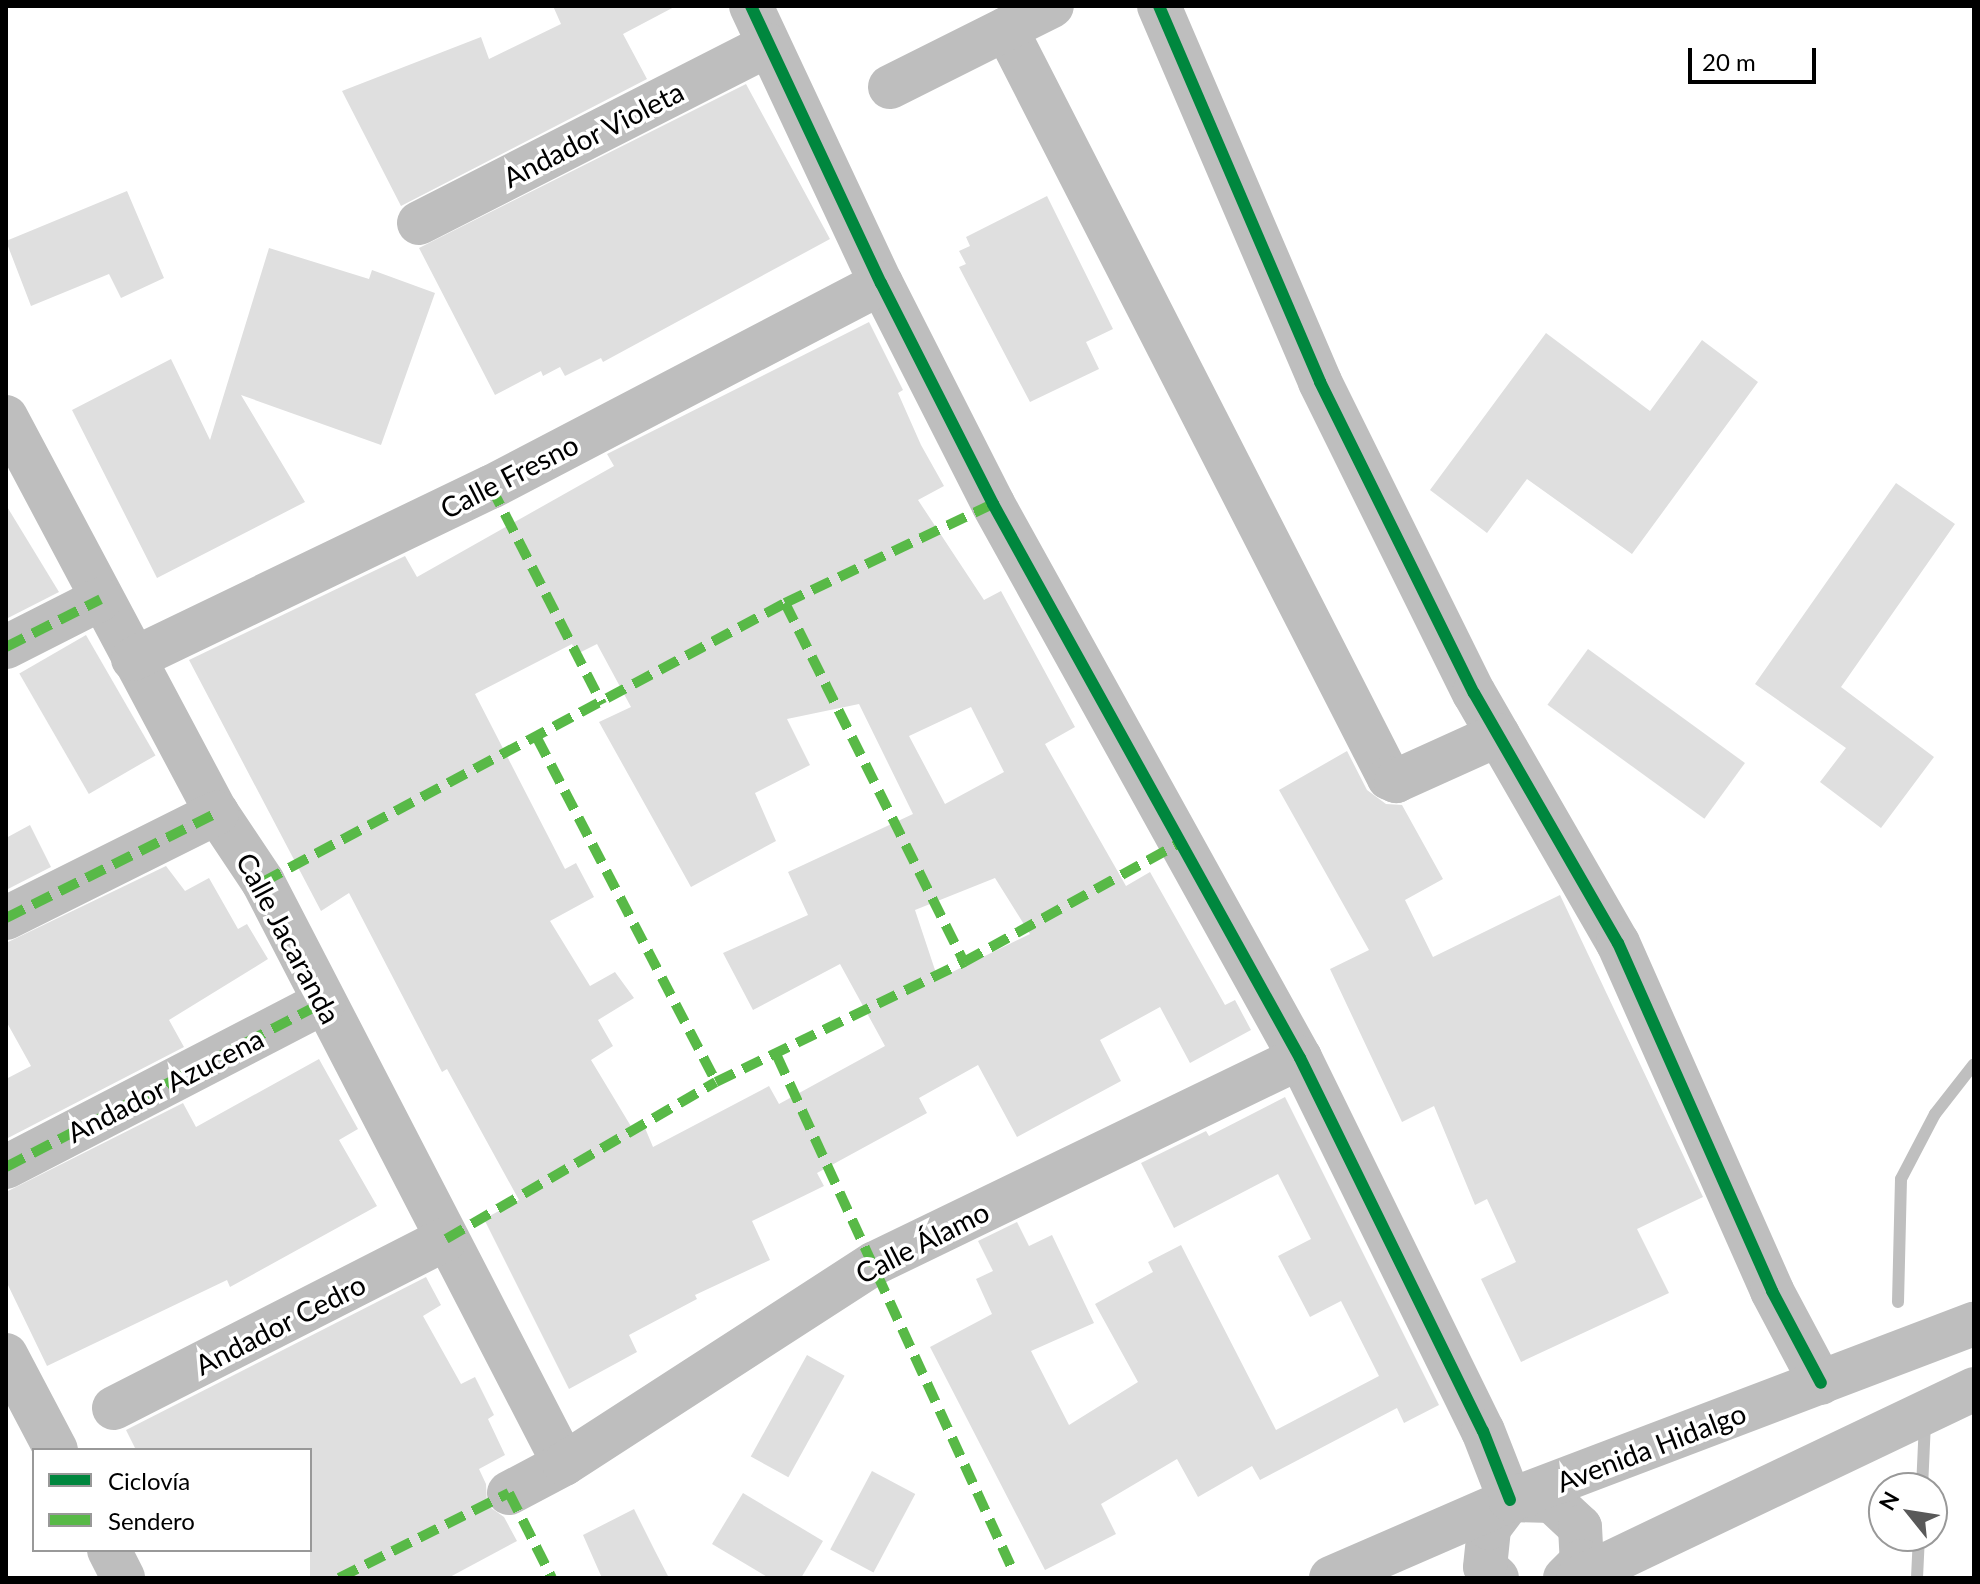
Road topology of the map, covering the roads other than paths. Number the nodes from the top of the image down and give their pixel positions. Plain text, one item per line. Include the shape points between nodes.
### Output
1 (1052, 6) edge
2 (1159, 6) edge
3 (759, 26) edge
4 (1006, 29) junction
5 (890, 87) dead end
6 (419, 223) dead end
7 (881, 283) junction
8 (6, 417) edge
9 (101, 599) junction
10 (6, 647) edge
11 (133, 659) junction
12 (1498, 735) junction
13 (217, 813) junction
14 (6, 918) edge
15 (324, 1002) junction
16 (1300, 1058) junction
17 (6, 1167) edge
18 (446, 1239) junction
19 (1974, 1324) edge
20 (6, 1355) edge
21 (1821, 1383) junction
22 (1974, 1389) edge
23 (114, 1408) dead end
24 (55, 1448) edge
25 (564, 1464) junction
26 (509, 1493) dead end
27 (1510, 1500) junction
28 (110, 1552) edge
29 (123, 1578) edge
30 (1331, 1578) edge
31 (1497, 1578) edge
32 (1565, 1578) edge
33 (1578, 1578) edge

1 - 4 street
2 - 12 street via 1320,382
3 - 6 street, Andador Violeta
3 - 7 street
4 - 5 street
4 - 12 street via 1389,778 1396,781
7 - 11 street, Calle Fresno via 491,487
7 - 16 street via 993,504
8 - 9 street, Calle Jacaranda
9 - 10 street
9 - 11 street, Calle Jacaranda
11 - 13 street, Calle Jacaranda
12 - 21 street via 1618,943 1772,1291
13 - 14 street
13 - 15 street, Calle Jacaranda via 263,882
15 - 17 street, Andador Azucena
15 - 18 street, Calle Jacaranda
16 - 25 street, Calle Álamo via 875,1263
16 - 27 street via 1483,1431
18 - 23 street, Andador Cedro
18 - 25 street, Calle Jacaranda
19 - 21 street, Avenida Hidalgo
20 - 24 street
21 - 27 street, Avenida Hidalgo
22 - 33 street
25 - 26 street, Calle Álamo
27 - 30 street, Avenida Hidalgo
27 - 31 street via 1489,1528 1485,1567
27 - 32 street via 1552,1501 1580,1527 1582,1561
28 - 29 street

